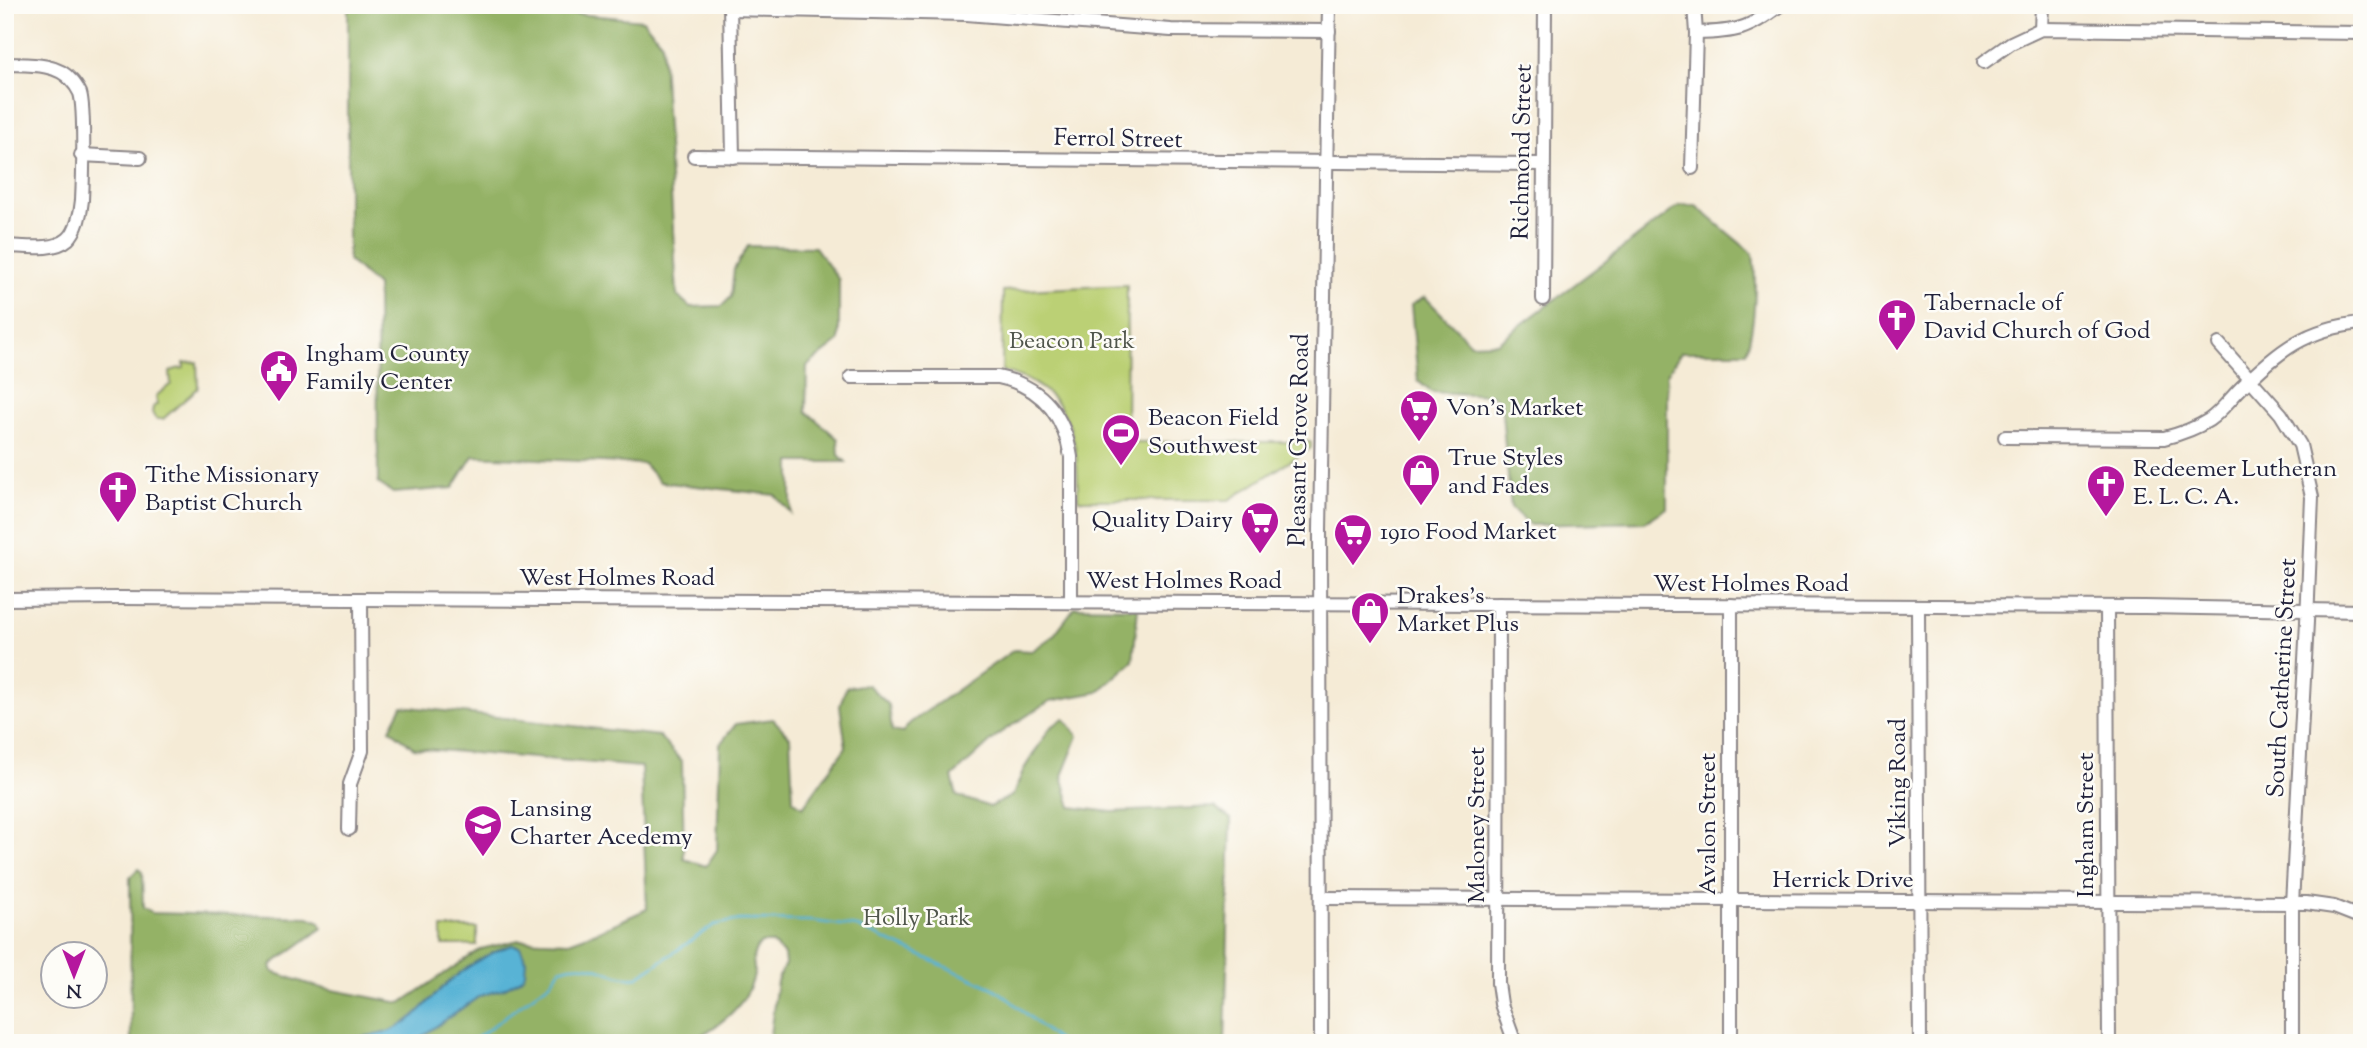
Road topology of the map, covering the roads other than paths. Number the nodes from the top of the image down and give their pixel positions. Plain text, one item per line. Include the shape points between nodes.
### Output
1 (1329, 5) edge
2 (1545, 5) edge
3 (1694, 5) edge
4 (1780, 5) edge
5 (2042, 5) edge
6 (730, 7) edge
7 (2042, 29) junction
8 (1329, 30) junction
9 (1696, 33) junction
10 (2362, 33) edge
11 (1984, 62) dead end
12 (5, 64) edge
13 (81, 155) junction
14 (694, 156) dead end
15 (733, 157) junction
16 (141, 158) dead end
17 (1325, 163) junction
18 (1543, 164) junction
19 (1692, 168) dead end
20 (5, 246) edge
21 (1543, 299) dead end
22 (2362, 323) edge
23 (2220, 344) dead end
24 (850, 377) dead end
25 (2250, 379) junction
26 (2005, 437) dead end
27 (5, 599) edge
28 (361, 599) junction
29 (1071, 602) junction
30 (1320, 604) junction
31 (1499, 604) junction
32 (1731, 606) junction
33 (1918, 607) junction
34 (2107, 607) junction
35 (2308, 610) junction
36 (2362, 611) edge
37 (349, 829) dead end
38 (1321, 898) junction
39 (1499, 899) junction
40 (1730, 902) junction
41 (1920, 902) junction
42 (2108, 902) junction
43 (2292, 904) junction
44 (2362, 918) edge
45 (1321, 1043) edge
46 (1515, 1043) edge
47 (1731, 1043) edge
48 (1920, 1043) edge
49 (2109, 1043) edge
50 (2292, 1043) edge

1 - 8 street, Pleasant Grove Road
2 - 18 street, Richmond Street
3 - 9 street
4 - 9 street via 1752,26
5 - 7 street
6 - 8 street via 966,14 1171,30
6 - 15 street
7 - 10 street
7 - 11 street
8 - 17 street, Pleasant Grove Road
9 - 19 street
12 - 13 street via 55,69 69,78 80,93
13 - 16 street
13 - 20 street via 82,201 71,238 41,247
14 - 15 street, Ferrol Street
15 - 17 street, Ferrol Street
17 - 18 street, Ferrol Street
17 - 30 street, Pleasant Grove Road
18 - 21 street, Richmond Street
22 - 25 street via 2300,338
23 - 25 street, South Catherine Street
24 - 29 street via 998,377 1017,381 1050,404 1071,457
25 - 26 street via 2211,419 2164,438
25 - 35 street, South Catherine Street via 2281,414 2300,445 2307,470 2312,497
27 - 28 street, West Holmes Road
28 - 29 street, West Holmes Road
28 - 37 street via 362,751 350,784
29 - 30 street, West Holmes Road
30 - 31 street, West Holmes Road
30 - 38 street, Pleasant Grove Road
31 - 32 street, West Holmes Road
31 - 39 street, Maloney Street
32 - 33 street, West Holmes Road
32 - 40 street, Avalon Street
33 - 34 street, West Holmes Road
33 - 41 street, Viking Road
34 - 35 street, West Holmes Road
34 - 42 street, Ingham Street
35 - 36 street, West Holmes Road
35 - 43 street, South Catherine Street
38 - 39 street, Herrick Drive
38 - 45 street, Pleasant Grove Road
39 - 40 street, Herrick Drive
39 - 46 street, Maloney Street via 1498,983
40 - 41 street, Herrick Drive
40 - 47 street, Avalon Street
41 - 42 street, Herrick Drive
41 - 48 street, Viking Road
42 - 43 street, Herrick Drive
42 - 49 street, Ingham Street
43 - 44 street, Herrick Drive via 2334,907
43 - 50 street, South Catherine Street

